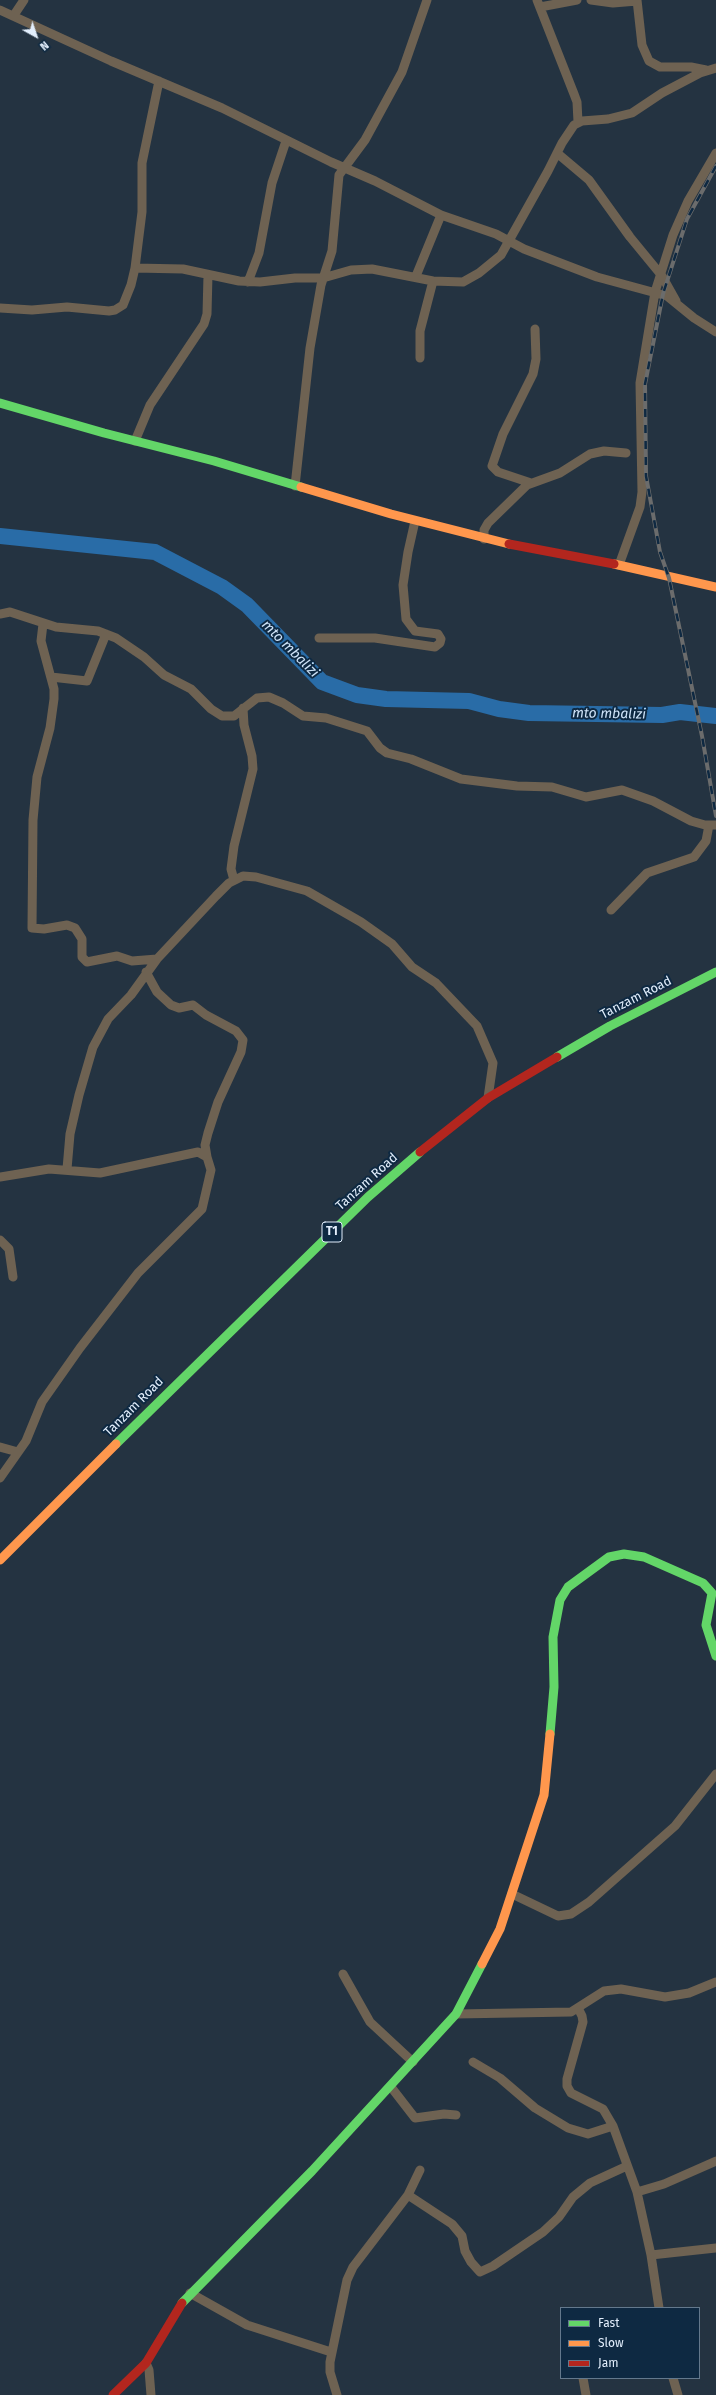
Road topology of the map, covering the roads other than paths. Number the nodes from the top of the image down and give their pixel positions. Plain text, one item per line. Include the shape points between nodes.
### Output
1 (24, 0) edge
2 (427, 0) edge
3 (577, 0) edge
4 (591, 0) edge
5 (637, 0) edge
6 (538, 3) edge
7 (0, 10) edge
8 (14, 15) junction
9 (716, 68) edge
10 (706, 70) junction
11 (159, 82) junction
12 (578, 122) junction
13 (286, 141) junction
14 (557, 153) junction
15 (716, 153) edge
16 (344, 168) junction
17 (441, 215) junction
18 (509, 242) junction
19 (135, 268) junction
20 (660, 273) junction
21 (208, 275) junction
22 (416, 276) junction
23 (323, 278) junction
24 (433, 281) junction
25 (248, 282) junction
26 (655, 292) junction
27 (677, 302) junction
28 (0, 308) edge
29 (535, 329) dead end
30 (716, 332) edge
31 (420, 358) dead end
32 (0, 403) edge
33 (135, 441) junction
34 (626, 453) dead end
35 (531, 483) junction
36 (295, 486) junction
37 (415, 521) junction
38 (484, 539) junction
39 (619, 565) junction
40 (716, 587) edge
41 (0, 614) edge
42 (43, 624) junction
43 (106, 634) junction
44 (319, 638) dead end
45 (51, 677) junction
46 (243, 708) junction
47 (713, 825) edge
48 (234, 880) junction
49 (611, 910) dead end
50 (157, 959) junction
51 (146, 972) junction
52 (716, 972) edge
53 (488, 1098) junction
54 (207, 1157) junction
55 (67, 1169) junction
56 (0, 1177) edge
57 (0, 1240) edge
58 (13, 1277) dead end
59 (0, 1447) edge
60 (18, 1452) junction
61 (0, 1478) edge
62 (0, 1560) edge
63 (716, 1656) edge
64 (716, 1774) edge
65 (512, 1894) junction
66 (343, 1974) dead end
67 (716, 1982) edge
68 (578, 2008) junction
69 (456, 2014) junction
70 (413, 2062) junction
71 (473, 2062) dead end
72 (391, 2087) junction
73 (456, 2115) dead end
74 (613, 2126) junction
75 (716, 2161) edge
76 (626, 2166) junction
77 (420, 2170) dead end
78 (637, 2192) junction
79 (408, 2195) junction
80 (716, 2248) edge
81 (651, 2255) junction
82 (190, 2293) junction
83 (659, 2307) edge
84 (331, 2352) junction
85 (146, 2363) junction
86 (583, 2379) edge
87 (673, 2379) edge
88 (113, 2395) edge
89 (151, 2395) edge
90 (337, 2395) edge
91 (586, 2395) edge
92 (678, 2395) edge

1 - 8 street
2 - 16 street via 402,72 364,140
3 - 6 street
4 - 5 street via 613,3
5 - 10 street via 642,45 648,61 660,67 691,67
6 - 12 street via 577,102
7 - 8 street
8 - 11 street
9 - 10 street
10 - 12 street via 632,113
11 - 13 street via 222,108
11 - 19 street via 142,163 142,212
12 - 14 street via 567,134
13 - 16 street
13 - 25 street via 272,183 259,254
14 - 18 street
14 - 20 street via 589,180
15 - 20 street via 688,201
16 - 17 street via 376,181
16 - 23 street via 338,180 332,251
17 - 18 street via 496,234
17 - 22 street
18 - 24 street via 497,259 472,278 463,282
18 - 26 street via 597,277
19 - 21 street via 166,268
19 - 28 street via 126,300 115,310 67,307 32,310
20 - 26 street
20 - 27 street
21 - 25 street
21 - 33 street via 207,314 204,324 150,405
22 - 23 street via 372,269 352,270
22 - 24 street
23 - 25 street
23 - 36 street via 310,348
24 - 31 street via 420,331
26 - 27 street
26 - 39 street via 640,383 642,492 640,507
27 - 30 street via 689,314
29 - 35 street via 536,354 533,374 503,434 492,466 498,472
32 - 33 main road
33 - 36 main road via 214,461
34 - 35 street via 604,451 590,454 560,473
35 - 38 street via 488,523 484,530
36 - 37 main road
37 - 38 main road
37 - 44 street via 403,585 406,619 415,631 438,634 440,643 435,647 375,638
38 - 39 main road
39 - 40 main road
41 - 42 street via 10,612
42 - 43 street
42 - 45 street via 41,641
43 - 45 street via 87,681
43 - 46 street via 136,651 164,675 186,685 222,716 232,717
45 - 50 street via 54,689 53,712 46,748 38,771 33,820 32,928 71,926 82,939 82,957 87,962 117,956 132,961
46 - 47 street via 258,698 269,697 303,716 326,718 362,729 370,733 386,753 411,758 461,779 517,786 552,787 586,797 622,790 653,801 691,821
46 - 48 street via 253,769 234,846 231,869
47 - 49 street via 706,841 694,857 647,873
48 - 50 street via 223,888
48 - 53 street via 252,876 307,891 361,922 392,944 412,967 436,983 477,1026 493,1063
50 - 51 street
51 - 54 street via 157,992 168,1003 179,1008 193,1005 236,1031 243,1040 238,1059 218,1102 208,1133 205,1145
51 - 55 street via 131,995 108,1019 93,1047 74,1113
52 - 53 main road, Tanzam Road / T1 via 610,1026
53 - 62 main road, Tanzam Road / T1 via 368,1197 149,1410
54 - 55 street via 198,1152 100,1173
54 - 60 street via 211,1170 202,1209 138,1273 80,1348 42,1402 26,1441
55 - 56 street via 49,1169
57 - 58 street via 9,1249
59 - 60 street
60 - 61 street
63 - 65 main road via 706,1625 712,1593 706,1585 644,1557 618,1554 609,1557 568,1587 560,1600 553,1637 554,1687 544,1795
64 - 65 street via 675,1826 589,1902 571,1914 558,1916
65 - 69 main road via 500,1929
66 - 70 street via 370,2022
67 - 68 street via 688,1993 665,1997 621,1989 604,1991
68 - 69 street via 563,2013
68 - 74 street via 582,2022 567,2086 571,2093 603,2109
69 - 70 main road
70 - 72 main road
71 - 74 street via 500,2078 535,2108 568,2128 588,2134
72 - 73 street via 415,2118
72 - 82 main road via 312,2171
74 - 76 street
75 - 78 street via 664,2184
76 - 78 street
76 - 79 street via 590,2183 573,2197 559,2217 543,2232 480,2272 470,2262 462,2236 452,2224
77 - 79 street
78 - 81 street
79 - 84 street via 353,2267 347,2280
80 - 81 street
81 - 83 street
82 - 84 street via 247,2325
82 - 85 main road
84 - 90 street via 330,2372
85 - 88 main road
85 - 89 street
86 - 91 street
87 - 92 street

